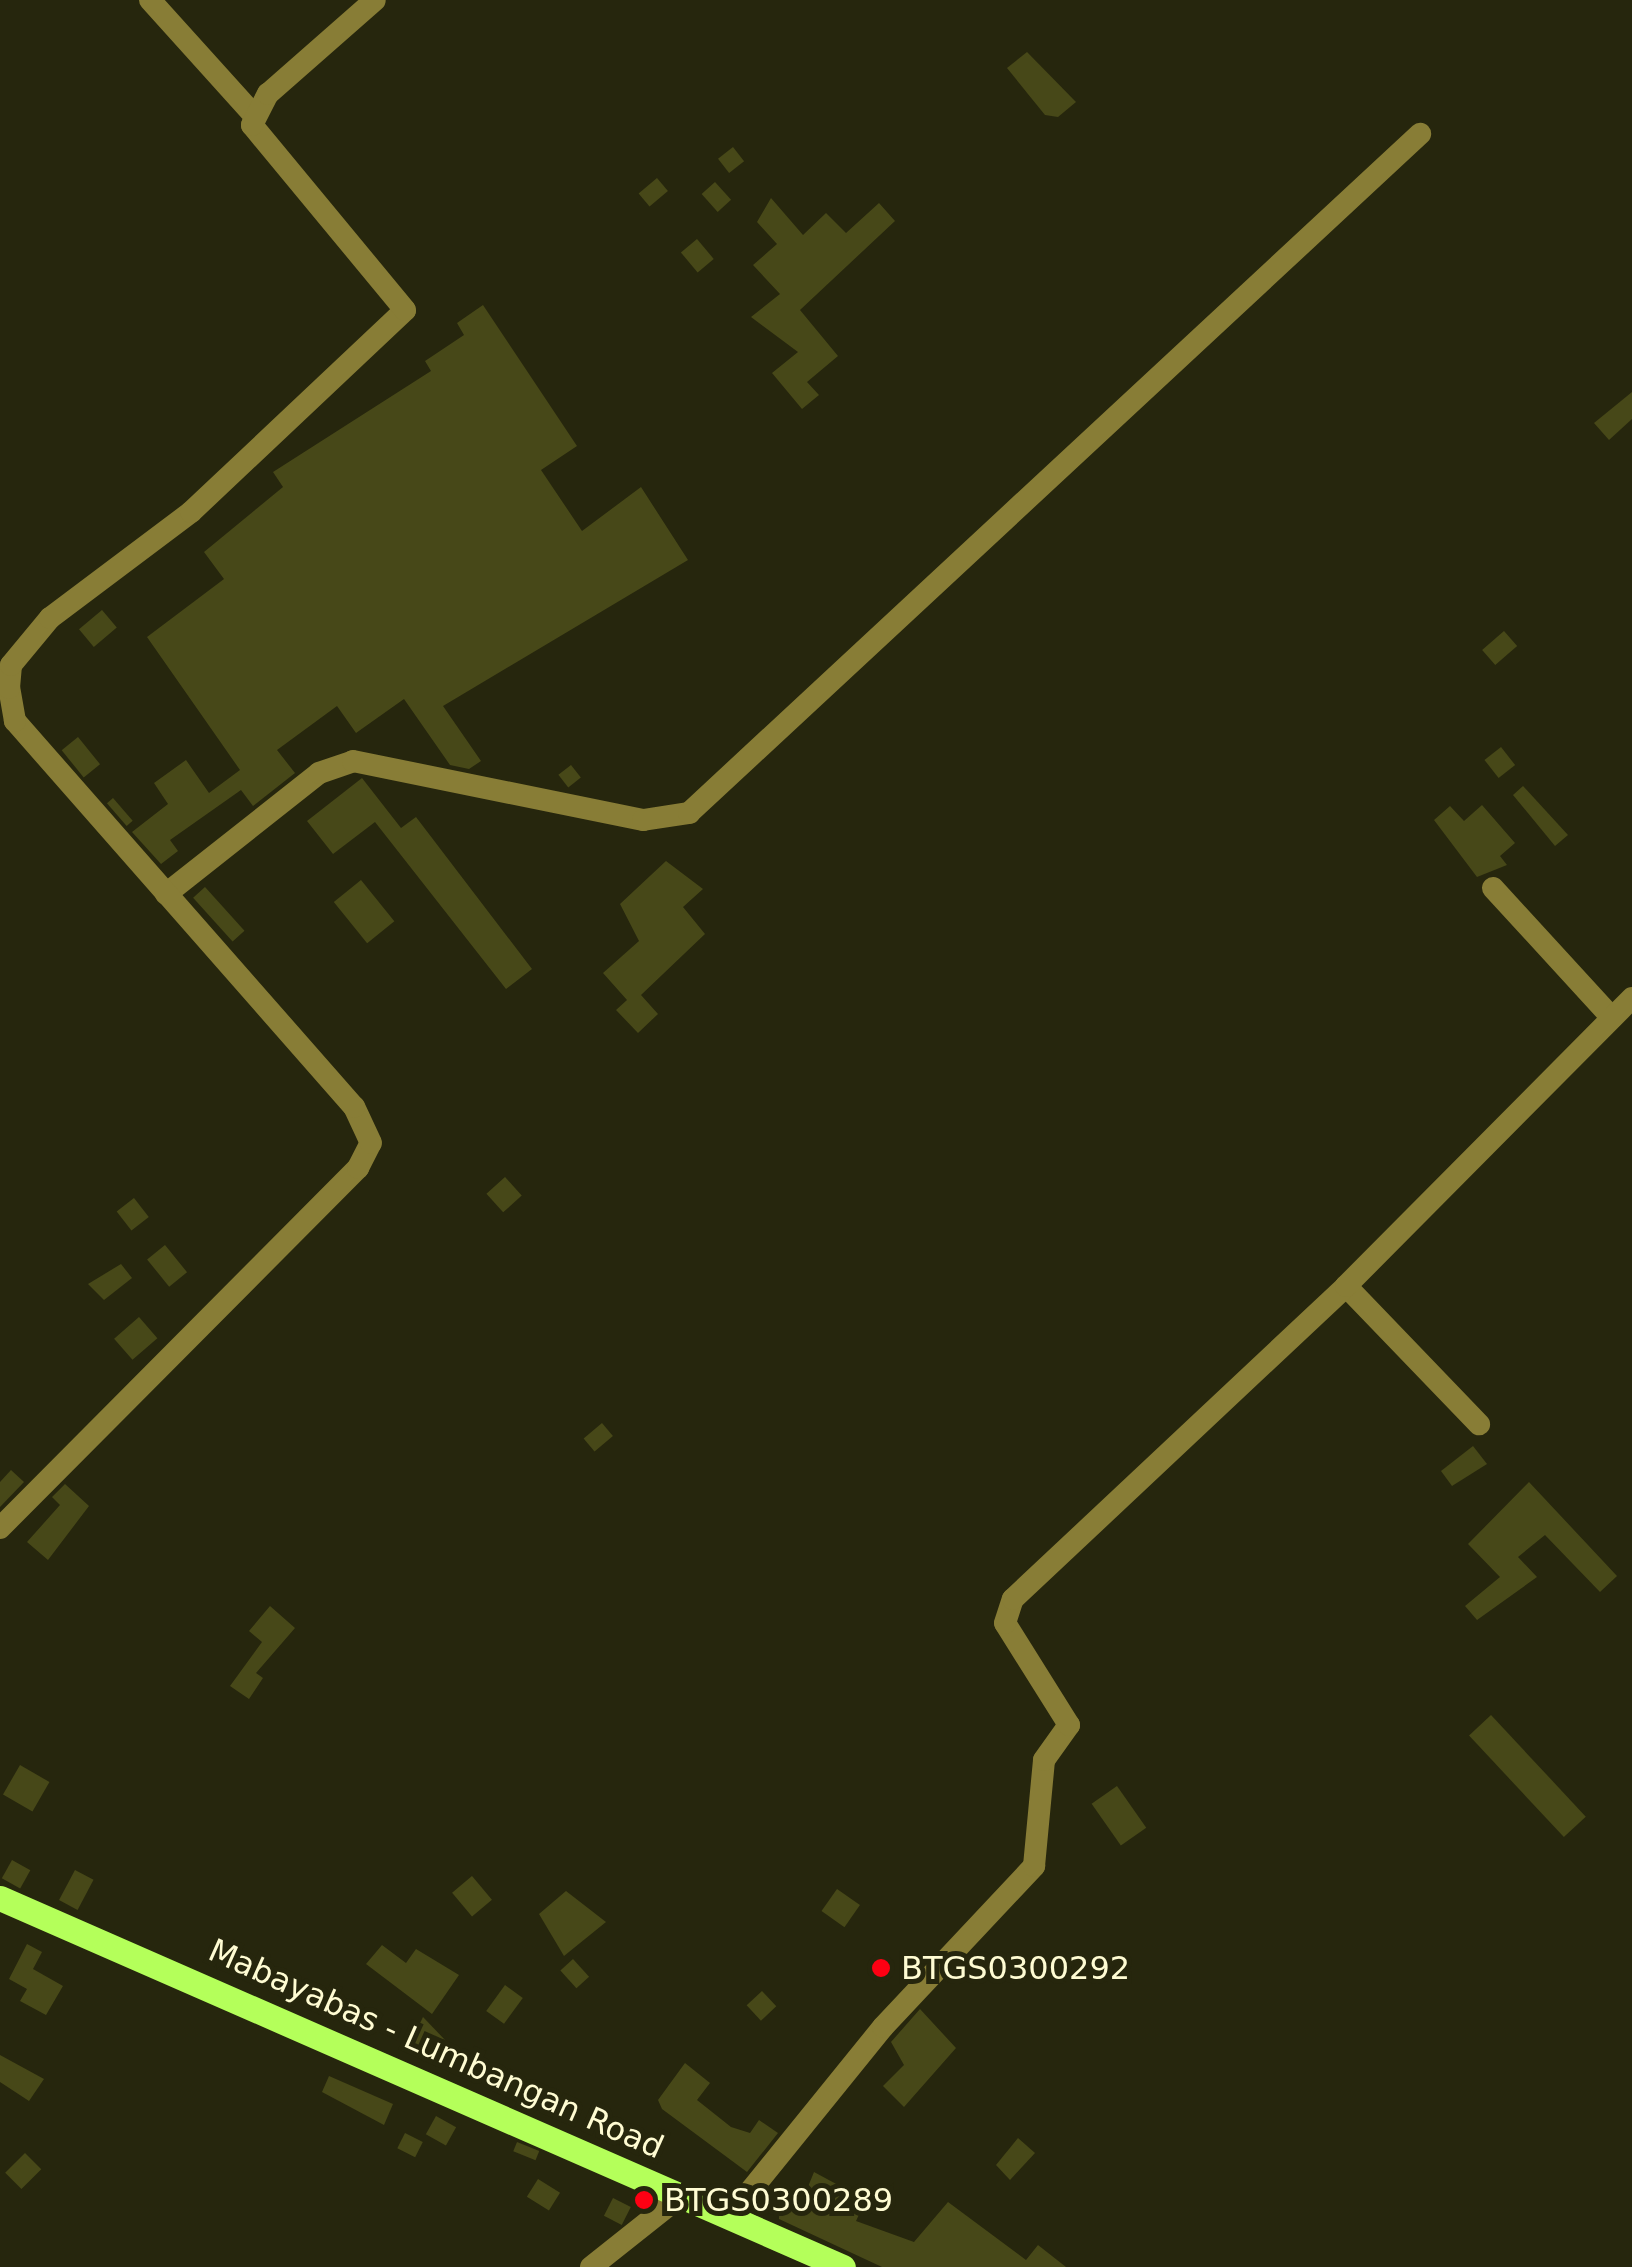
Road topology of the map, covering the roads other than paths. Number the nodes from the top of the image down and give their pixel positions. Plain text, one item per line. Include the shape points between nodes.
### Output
1 (150, 0) edge
2 (374, 0) edge
3 (254, 115) junction
4 (1420, 134) dead end
5 (1493, 888) dead end
6 (166, 894) junction
7 (1632, 998) edge
8 (1612, 1018) junction
9 (1346, 1286) junction
10 (1478, 1424) dead end
11 (0, 1528) edge
12 (0, 1898) edge
13 (682, 2195) junction
14 (730, 2216) junction
15 (591, 2267) edge
16 (843, 2267) edge

1 - 3 street
2 - 3 street
3 - 6 street via 285,172 404,310 191,512 50,618 11,664 15,722
4 - 6 street via 689,813 642,820 354,761 319,772
5 - 8 street
6 - 11 street via 354,1107 370,1143 358,1168
7 - 8 street
8 - 9 street
9 - 10 street
9 - 14 street via 1013,1599 1005,1623 1069,1725 1044,1760 1034,1866 872,2040
12 - 13 main road, Mabayabas - Lumbangan Road
13 - 14 main road, Mabayabas - Lumbangan Road
13 - 15 street
14 - 16 main road, Mabayabas - Lumbangan Road

